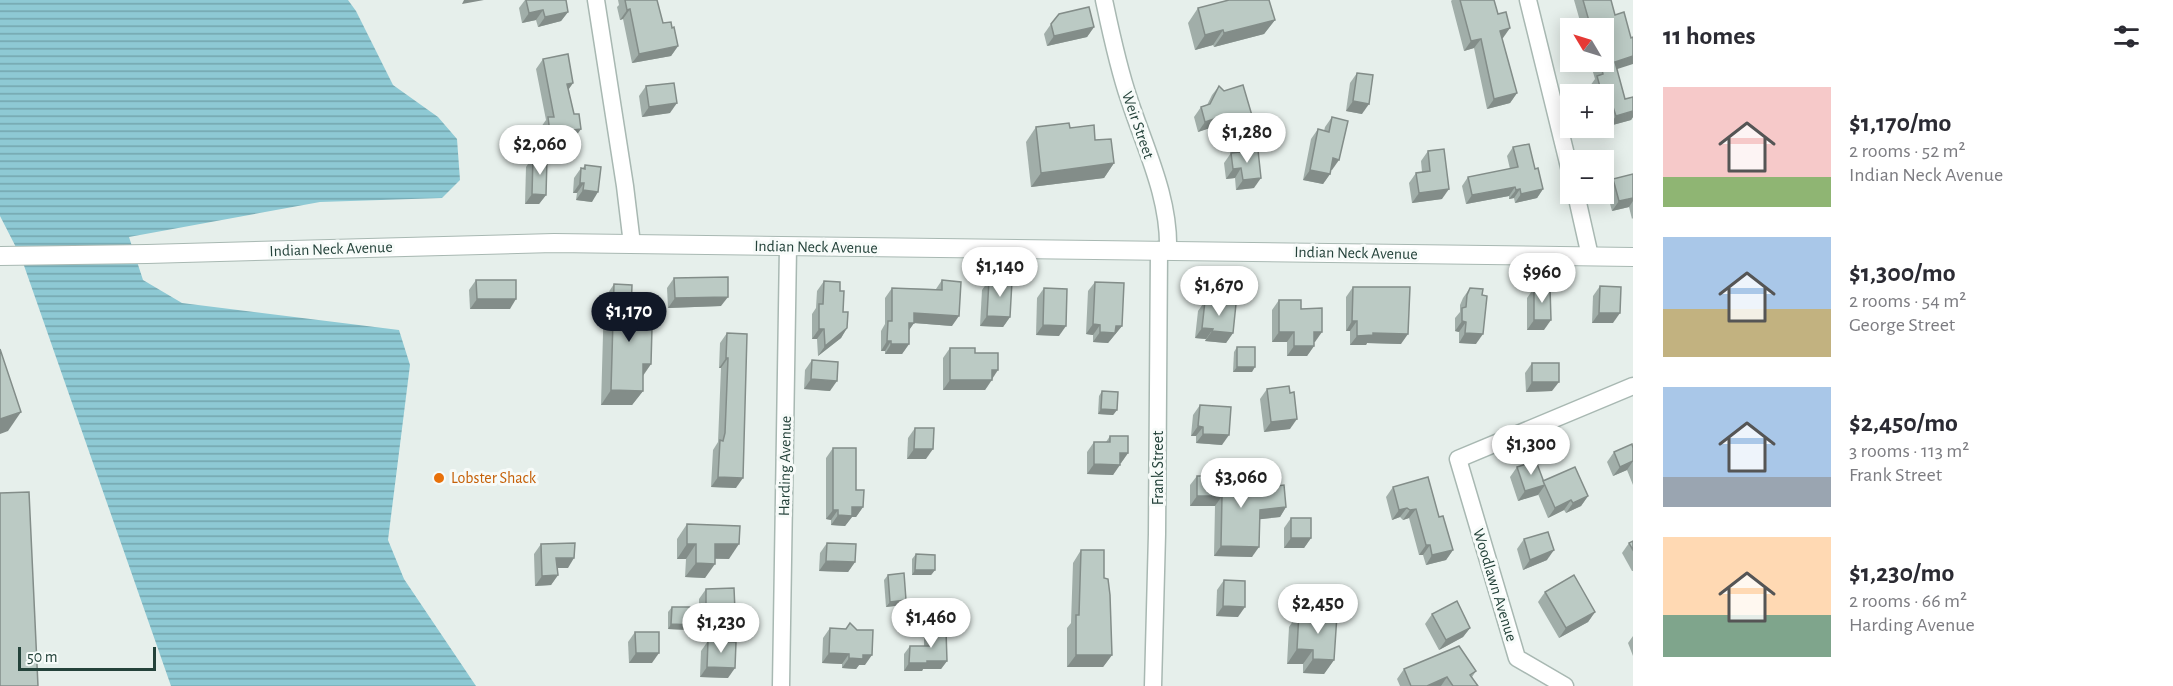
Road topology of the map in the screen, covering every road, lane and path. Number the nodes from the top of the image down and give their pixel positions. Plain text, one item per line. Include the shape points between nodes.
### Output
1 (596, 0) edge
2 (1104, 0) edge
3 (1528, 0) edge
4 (1565, 150) edge
5 (1578, 204) edge
6 (632, 244) junction
7 (788, 247) junction
8 (1164, 250) junction
9 (0, 256) edge
10 (1590, 256) junction
11 (1633, 257) edge
12 (1633, 386) edge
13 (781, 686) edge
14 (1153, 686) edge
15 (1565, 686) edge

1 - 6 street
2 - 8 street, Weir Street via 1128,97 1167,215 1169,231
3 - 4 street
5 - 10 street
6 - 7 street, Indian Neck Avenue
6 - 9 street, Indian Neck Avenue
7 - 8 street, Indian Neck Avenue
7 - 13 street, Harding Avenue
8 - 10 street, Indian Neck Avenue
8 - 14 street, Frank Street
10 - 11 street, Indian Neck Avenue
12 - 15 street, Woodlawn Avenue via 1458,459 1517,658

